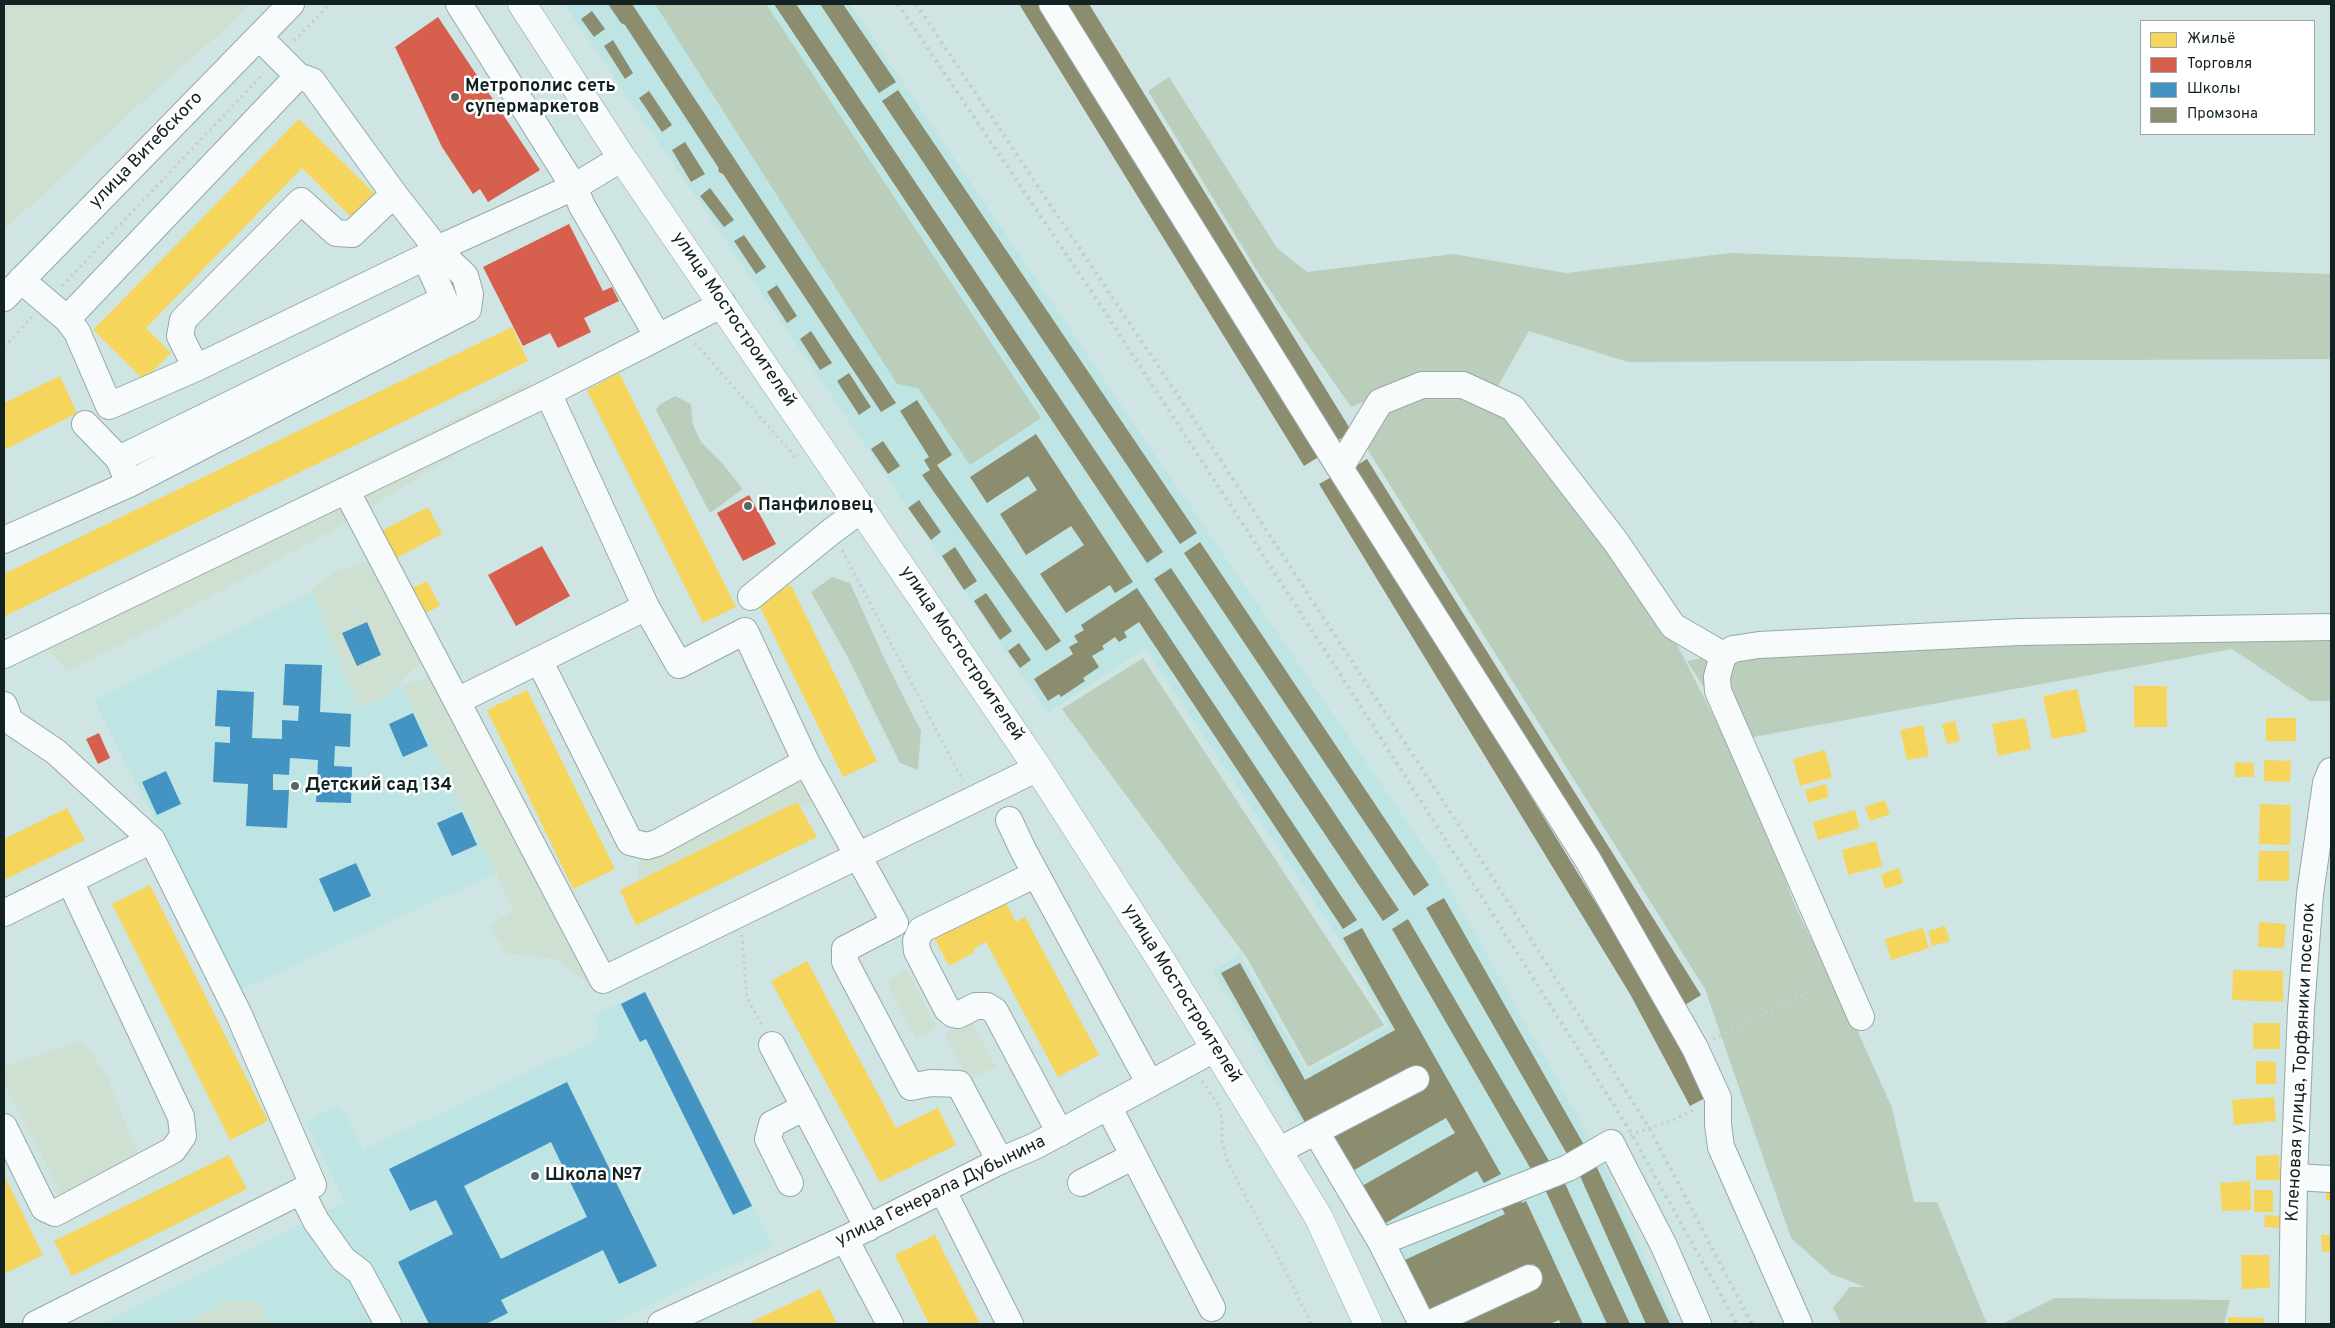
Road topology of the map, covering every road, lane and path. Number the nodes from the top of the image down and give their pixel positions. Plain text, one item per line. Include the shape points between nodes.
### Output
1 (292, 4) edge
2 (330, 4) edge
3 (459, 4) edge
4 (522, 4) edge
5 (1052, 4) edge
6 (259, 37) junction
7 (279, 57) junction
8 (298, 76) junction
9 (622, 158) junction
10 (574, 187) junction
11 (394, 194) junction
12 (431, 253) junction
13 (12, 289) edge
14 (47, 302) junction
15 (723, 304) junction
16 (67, 319) junction
17 (658, 337) junction
18 (4, 347) edge
19 (196, 368) junction
20 (548, 393) junction
21 (85, 424) dead end
22 (119, 459) junction
23 (1340, 468) junction
24 (129, 484) junction
25 (346, 490) junction
26 (862, 510) junction
27 (4, 540) edge
28 (751, 597) dead end
29 (646, 607) junction
30 (2331, 627) edge
31 (4, 655) edge
32 (1723, 655) junction
33 (539, 660) junction
34 (457, 701) junction
35 (6, 717) edge
36 (806, 762) junction
37 (1038, 768) junction
38 (2331, 771) edge
39 (1010, 820) dead end
40 (152, 840) junction
41 (858, 856) junction
42 (1019, 876) junction
43 (70, 881) junction
44 (4, 913) edge
45 (741, 913) junction
46 (1843, 975) junction
47 (1861, 1017) dead end
48 (772, 1046) joint
49 (1216, 1048) junction
50 (1695, 1048) junction
51 (1190, 1062) junction
52 (1416, 1079) dead end
53 (1150, 1084) junction
54 (1718, 1098) junction
55 (805, 1106) junction
56 (1108, 1106) junction
57 (4, 1127) edge
58 (1060, 1132) junction
59 (1316, 1132) junction
60 (1611, 1143) junction
61 (1278, 1151) junction
62 (1134, 1156) junction
63 (1000, 1161) junction
64 (2294, 1177) junction
65 (2331, 1179) edge
66 (790, 1183) dead end
67 (1081, 1183) dead end
68 (301, 1191) junction
69 (943, 1191) junction
70 (868, 1228) junction
71 (845, 1239) junction
72 (1381, 1242) junction
73 (1529, 1278) dead end
74 (1212, 1308) dead end
75 (36, 1324) edge
76 (388, 1324) edge
77 (662, 1324) edge
78 (890, 1324) edge
79 (1010, 1324) edge
80 (1310, 1324) edge
81 (1368, 1324) edge
82 (1422, 1324) edge
83 (1429, 1324) edge
84 (1698, 1324) edge
85 (1799, 1324) edge
86 (2292, 1324) edge

1 - 6 street, улица Витебского
2 - 7 path
3 - 10 street
4 - 9 main road, улица Мостостроителей
5 - 23 street
6 - 7 street
6 - 13 street, улица Витебского
7 - 8 street
7 - 14 path
8 - 11 street via 312,82
8 - 16 street
9 - 10 street
9 - 15 main road, улица Мостостроителей
10 - 12 street
10 - 17 street
11 - 12 street
11 - 19 street via 352,234 336,233 301,201 183,320 180,336
12 - 19 street
12 - 22 street via 444,299
12 - 24 street via 466,276 470,294 468,309
13 - 14 street
14 - 16 street
14 - 18 path
15 - 17 street
15 - 26 main road, улица Мостостроителей
16 - 19 street via 77,332 109,406
17 - 20 street
20 - 25 street
20 - 29 street
21 - 22 street
22 - 24 street
23 - 32 street via 1380,402 1422,385 1463,385 1513,408 1616,542 1673,626
23 - 50 street via 1588,860
24 - 27 street
25 - 31 street
25 - 34 street
26 - 28 street
26 - 37 main road, улица Мостостроителей
29 - 33 street
29 - 36 street via 679,665 745,631
30 - 32 street via 2018,632 1759,645 1733,649
32 - 46 street via 1717,676 1718,691
33 - 34 street
33 - 36 street via 630,842 647,846 658,843
34 - 45 street via 603,980
35 - 40 street via 56,752
36 - 41 street
37 - 41 street
37 - 49 main road, улица Мостостроителей
38 - 64 street, Кленовая улица, Торфяники поселок via 2326,783 2310,894
39 - 42 street
40 - 43 street
40 - 68 street via 239,1015 313,1185
41 - 45 street
41 - 63 street via 895,922 845,950 845,962 911,1087 931,1083 959,1084
42 - 53 street
42 - 58 street via 920,930 917,951 952,1014 958,1015 976,1006 987,1006 995,1011
43 - 44 street
43 - 57 street via 181,1117 183,1136 173,1150 55,1213 44,1208
45 - 48 path via 747,998
46 - 47 street
46 - 50 path
48 - 55 street
49 - 51 street, улица Генерала Дубынина
49 - 61 main road, улица Мостостроителей
50 - 54 street
51 - 53 street, улица Генерала Дубынина
51 - 80 path via 1219,1106 1222,1142 1228,1163
52 - 59 street
53 - 56 street, улица Генерала Дубынина
54 - 60 path
54 - 85 street via 1721,1147
55 - 66 street via 772,1124 768,1139
55 - 70 street
56 - 58 street, улица Генерала Дубынина
56 - 62 street
58 - 63 street, улица Генерала Дубынина
59 - 61 street
59 - 72 street
60 - 72 street via 1568,1168
60 - 84 street via 1664,1246
61 - 81 main road, улица Мостостроителей via 1318,1216
62 - 67 street
62 - 74 street
63 - 69 street, улица Генерала Дубынина
64 - 65 street
64 - 86 street, Кленовая улица, Торфяники поселок
68 - 75 street
68 - 76 street via 316,1221 343,1259 360,1272
69 - 70 street, улица Генерала Дубынина
69 - 79 street
70 - 71 street, улица Генерала Дубынина
71 - 77 street, улица Генерала Дубынина
71 - 78 street
72 - 82 street
73 - 83 street

